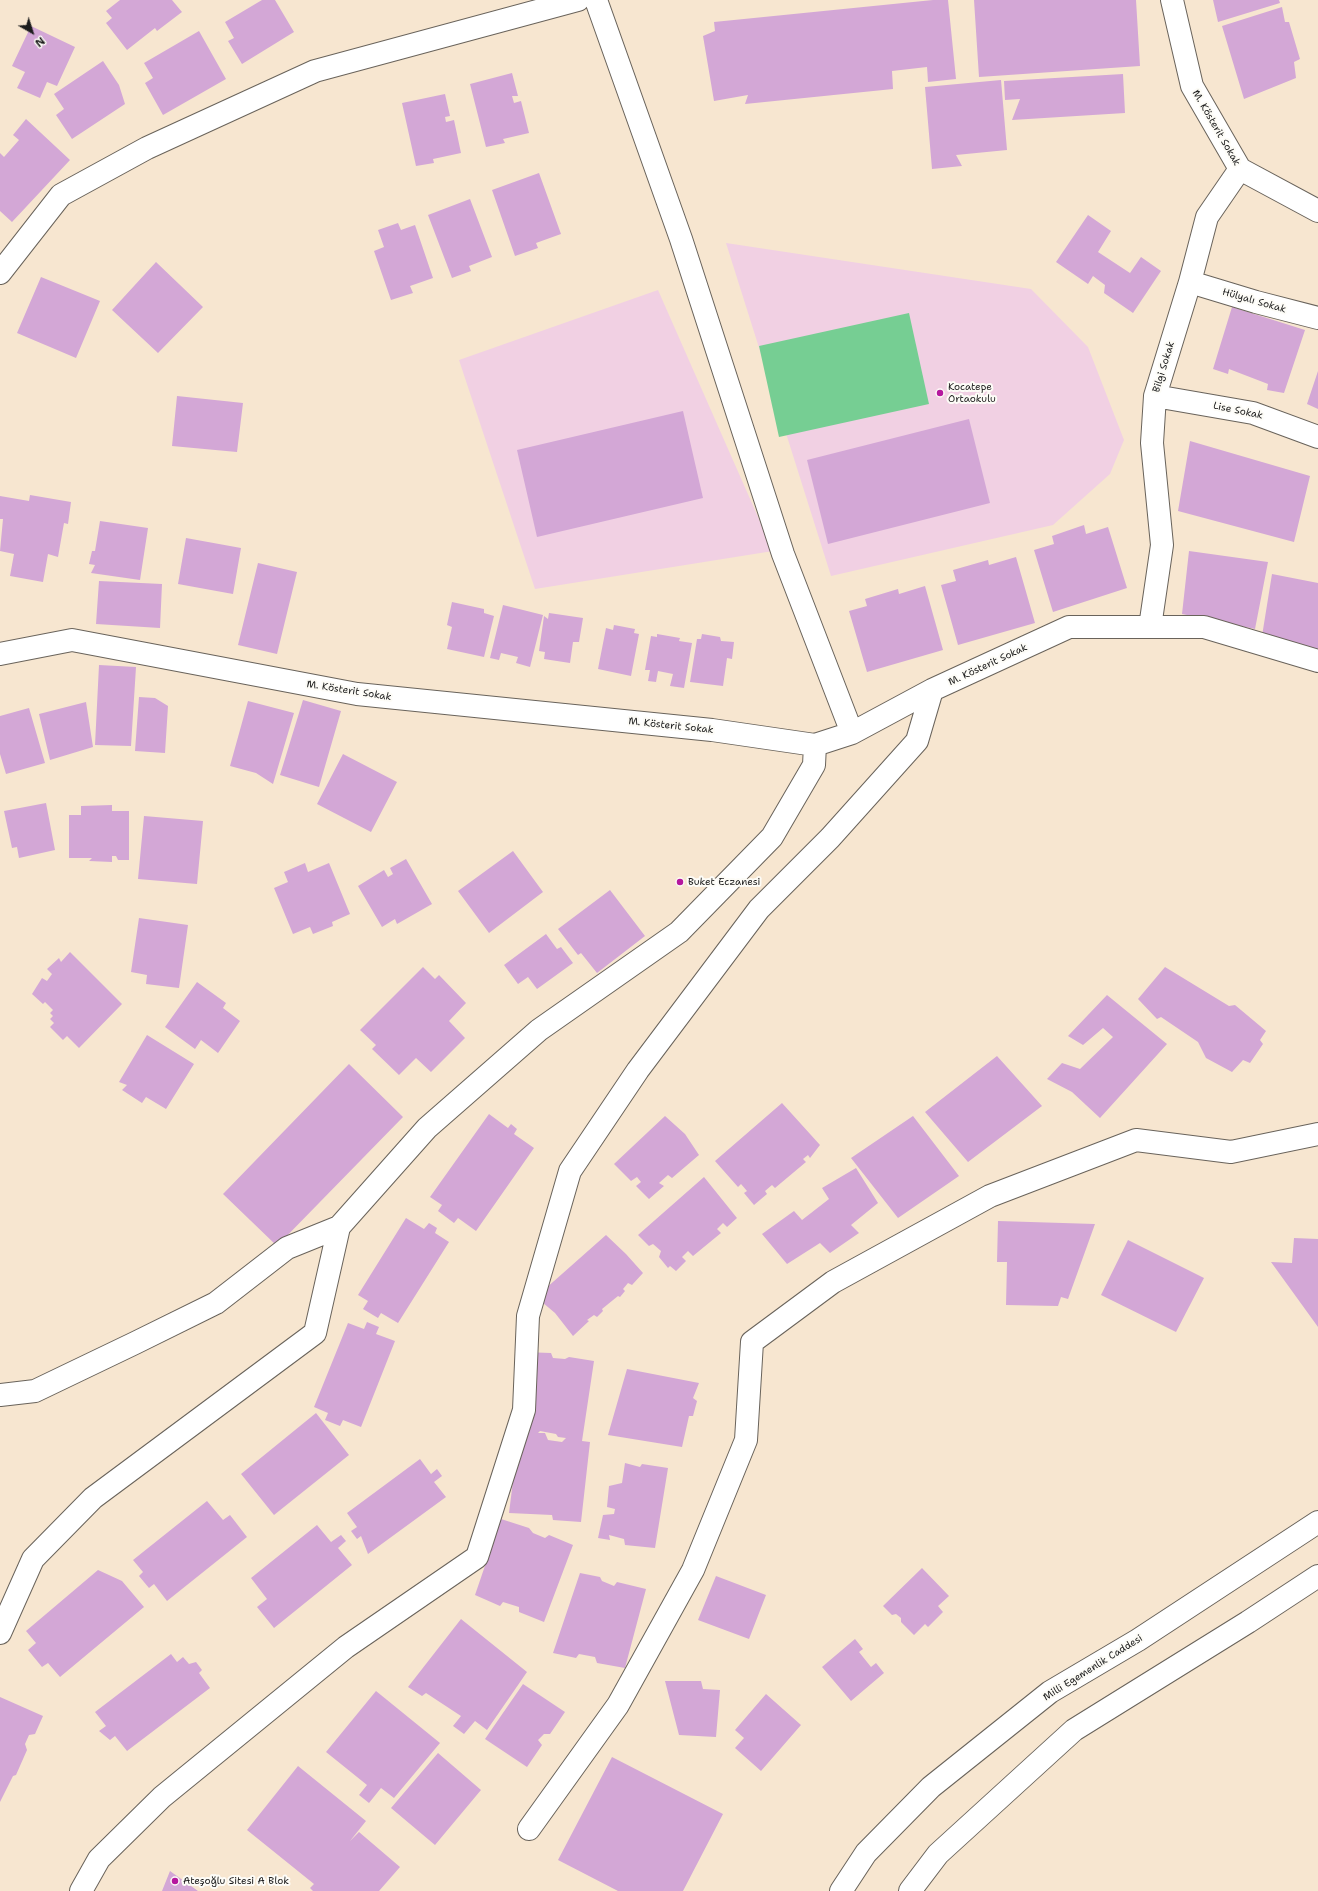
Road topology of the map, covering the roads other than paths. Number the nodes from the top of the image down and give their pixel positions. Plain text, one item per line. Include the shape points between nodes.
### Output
1 (578, 0) edge
2 (596, 0) edge
3 (1172, 0) edge
4 (1240, 169) junction
5 (1318, 211) edge
6 (0, 273) edge
7 (1190, 282) junction
8 (1318, 318) edge
9 (1155, 396) junction
10 (1318, 436) edge
11 (1150, 627) junction
12 (0, 654) edge
13 (1318, 661) edge
14 (932, 690) junction
15 (852, 733) junction
16 (815, 745) junction
17 (1318, 1134) edge
18 (339, 1227) junction
19 (0, 1395) edge
20 (1318, 1522) edge
21 (1318, 1576) edge
22 (0, 1633) edge
23 (529, 1829) dead end
24 (81, 1891) edge
25 (841, 1891) edge
26 (910, 1891) edge

1 - 6 main road via 315,71 147,148 61,195
2 - 15 main road via 681,239 783,554
3 - 4 main road, M. Kösterit Sokak via 1192,86
4 - 5 main road, M. Kösterit Sokak
4 - 7 main road, Bilgi Sokak via 1207,217
7 - 8 main road, Hülyalı Sokak
7 - 9 main road, Bilgi Sokak
9 - 10 main road, Lise Sokak via 1253,413
9 - 11 main road, Bilgi Sokak via 1152,443 1162,545
11 - 13 main road, M. Kösterit Sokak via 1204,627
11 - 14 main road, M. Kösterit Sokak via 1069,627
12 - 16 main road, M. Kösterit Sokak via 72,640 357,694 712,730
14 - 15 main road, M. Kösterit Sokak
14 - 24 main road via 917,741 830,838 758,910 638,1070 570,1171 528,1316 524,1410 477,1557 346,1647 162,1797 99,1859
15 - 16 main road, M. Kösterit Sokak
16 - 18 main road via 814,765 772,837 679,932 533,1035 427,1128
17 - 23 main road via 1231,1152 1136,1140 990,1196 833,1282 752,1342 746,1440 693,1570 618,1705
18 - 19 main road via 287,1248 216,1303 142,1340 35,1391
18 - 22 main road via 315,1333 93,1498 33,1559
20 - 25 main road, Milli Egemenlik Caddesi via 1138,1640 1050,1692 932,1787 866,1853
21 - 26 main road via 1074,1730 938,1854

